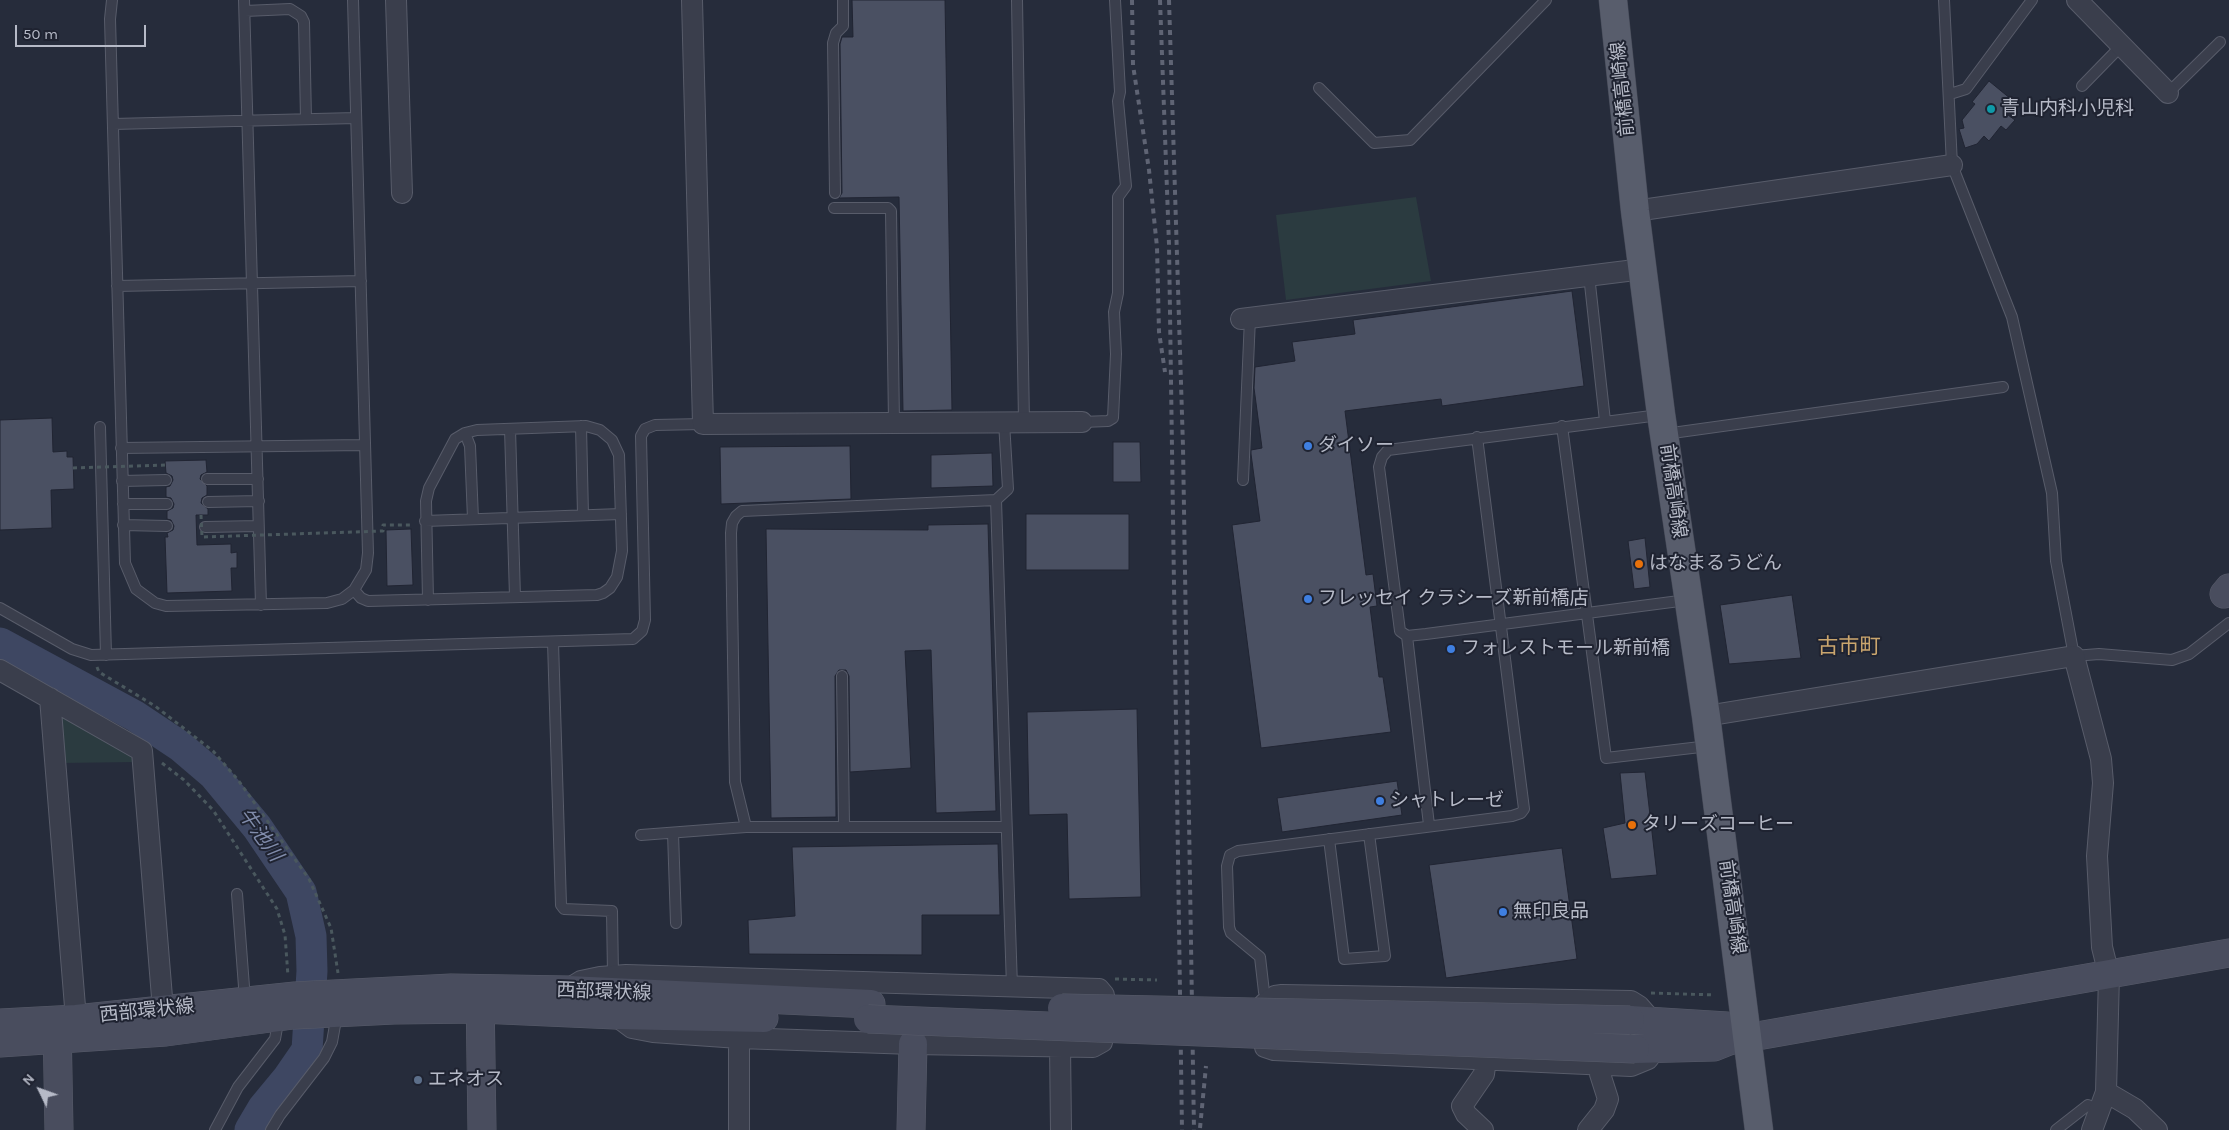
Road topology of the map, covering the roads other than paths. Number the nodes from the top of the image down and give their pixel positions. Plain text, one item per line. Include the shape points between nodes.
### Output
1 (112, 0) edge
2 (353, 0) edge
3 (396, 0) edge
4 (692, 0) edge
5 (843, 0) edge
6 (1017, 0) edge
7 (1115, 0) edge
8 (1546, 0) edge
9 (1613, 0) edge
10 (1944, 0) edge
11 (2032, 0) edge
12 (2077, 0) edge
13 (245, 5) edge
14 (2220, 42) dead end
15 (2121, 46) junction
16 (2082, 86) dead end
17 (1319, 88) dead end
18 (2168, 93) joint
19 (1950, 94) junction
20 (356, 118) junction
21 (306, 120) junction
22 (248, 121) junction
23 (113, 124) junction
24 (1952, 165) junction
25 (402, 193) dead end
26 (835, 193) dead end
27 (834, 208) dead end
28 (1636, 211) junction
29 (1643, 269) junction
30 (1589, 275) junction
31 (361, 281) junction
32 (252, 283) junction
33 (117, 286) junction
34 (1246, 319) joint
35 (2003, 387) dead end
36 (1605, 421) junction
37 (1004, 422) junction
38 (1024, 422) junction
39 (1082, 422) joint
40 (894, 423) junction
41 (703, 424) junction
42 (1663, 424) junction
43 (581, 426) junction
44 (1562, 426) junction
45 (100, 427) dead end
46 (510, 429) junction
47 (465, 433) junction
48 (1477, 437) junction
49 (364, 445) junction
50 (257, 446) junction
51 (121, 448) junction
52 (258, 478) junction
53 (207, 479) dead end
54 (166, 480) dead end
55 (1243, 480) dead end
56 (122, 481) junction
57 (996, 500) junction
58 (258, 501) junction
59 (208, 502) dead end
60 (122, 504) junction
61 (166, 504) dead end
62 (621, 514) junction
63 (583, 515) junction
64 (513, 518) junction
65 (473, 519) junction
66 (426, 521) junction
67 (123, 525) junction
68 (167, 526) dead end
69 (258, 526) junction
70 (205, 527) dead end
71 (354, 590) junction
72 (515, 598) junction
73 (428, 600) junction
74 (1688, 600) junction
75 (261, 605) junction
76 (0, 608) edge
77 (1586, 614) junction
78 (2229, 623) edge
79 (1501, 624) junction
80 (1407, 636) junction
81 (554, 642) junction
82 (106, 655) junction
83 (2074, 656) junction
84 (0, 670) edge
85 (842, 676) dead end
86 (50, 698) junction
87 (1706, 716) junction
88 (1710, 746) junction
89 (844, 825) junction
90 (1429, 826) junction
91 (746, 827) junction
92 (1006, 827) junction
93 (673, 834) junction
94 (1369, 834) junction
95 (641, 835) dead end
96 (1329, 839) junction
97 (238, 894) dead end
98 (676, 923) dead end
99 (2229, 953) edge
100 (613, 975) junction
101 (2109, 975) junction
102 (1012, 988) junction
103 (568, 990) junction
104 (480, 998) junction
105 (1269, 999) junction
106 (337, 1003) junction
107 (289, 1006) junction
108 (245, 1011) junction
109 (869, 1012) junction
110 (615, 1015) junction
111 (164, 1021) junction
112 (1641, 1021) junction
113 (0, 1023) edge
114 (64, 1026) junction
115 (739, 1038) junction
116 (1749, 1038) junction
117 (0, 1043) edge
118 (913, 1044) junction
119 (1060, 1045) junction
120 (1645, 1049) junction
121 (1486, 1059) junction
122 (1601, 1064) junction
123 (2103, 1102) junction
124 (60, 1130) edge
125 (216, 1130) edge
126 (271, 1130) edge
127 (482, 1130) edge
128 (739, 1130) edge
129 (911, 1130) edge
130 (1061, 1130) edge
131 (1483, 1130) edge
132 (1588, 1130) edge
133 (1759, 1130) edge
134 (2056, 1130) edge
135 (2092, 1130) edge
136 (2157, 1130) edge

1 - 23 lane
2 - 20 lane
3 - 25 street
4 - 41 street
5 - 26 lane via 842,26 833,43
6 - 38 lane
7 - 39 lane via 1118,101 1126,186 1118,197 1113,418
8 - 17 lane via 1410,140 1374,144
9 - 28 main road, 前橋高崎線
10 - 19 lane
11 - 19 lane via 1966,89
12 - 15 street
13 - 21 lane via 290,9 301,16 304,22
13 - 22 lane
14 - 18 lane
15 - 16 lane
15 - 18 street
19 - 24 lane
20 - 21 lane
20 - 31 lane
21 - 22 lane
22 - 23 lane
22 - 32 lane
23 - 33 lane
24 - 28 street
24 - 83 lane via 2012,317 2052,493 2056,561
27 - 40 lane via 888,208 891,211
28 - 29 main road, 前橋高崎線
29 - 30 street
29 - 42 main road, 前橋高崎線
30 - 34 street
30 - 36 lane
31 - 32 lane
31 - 49 lane
32 - 33 lane
32 - 50 lane
33 - 51 lane
34 - 55 lane
35 - 42 lane
36 - 42 lane
36 - 44 lane
37 - 38 street
37 - 40 street
37 - 57 lane via 1008,488
38 - 39 street
40 - 41 street
41 - 81 lane via 655,425 645,429 641,436 645,620 642,631 628,640
42 - 74 main road, 前橋高崎線
43 - 46 lane
43 - 62 lane via 600,430 616,448
43 - 63 lane
44 - 48 lane
44 - 77 lane
45 - 82 lane
46 - 47 lane
46 - 64 lane
47 - 65 lane via 470,446
47 - 66 lane via 451,443 429,488
48 - 79 lane
48 - 80 lane via 1393,448 1384,453 1380,462 1400,631
49 - 50 lane
49 - 71 lane via 367,564 364,576
50 - 51 lane
50 - 52 lane
51 - 56 lane
52 - 53 lane
52 - 58 lane
54 - 56 lane
56 - 60 lane
57 - 91 lane via 742,511 736,516 731,533 735,782
57 - 92 lane
58 - 59 lane
58 - 69 lane
60 - 61 lane
60 - 67 lane
62 - 63 lane
62 - 72 lane via 620,567 610,588 596,595
63 - 64 lane
64 - 65 lane
64 - 72 lane
65 - 66 lane
66 - 73 lane
67 - 68 lane
67 - 75 lane via 125,563 131,580 136,589 156,603 166,606
69 - 70 lane
69 - 75 lane
71 - 73 lane via 368,601
71 - 75 lane via 342,599 327,603
72 - 73 lane
74 - 77 lane
74 - 87 main road, 前橋高崎線
76 - 82 lane via 72,649 91,655
77 - 79 lane
77 - 88 lane via 1606,758
78 - 83 lane via 2189,654 2172,660 2099,654
79 - 80 lane
79 - 90 lane via 1524,808 1512,816
80 - 90 lane
81 - 82 lane
81 - 100 lane via 561,905 564,909 612,911
83 - 87 street
83 - 101 street via 2101,760 2103,783 2097,856 2098,895 2102,947
84 - 86 street
85 - 89 lane
86 - 111 street via 142,751
86 - 114 street
87 - 88 main road, 前橋高崎線
88 - 116 main road, 前橋高崎線
89 - 91 lane
89 - 92 lane
90 - 94 lane
91 - 93 lane
92 - 102 lane
93 - 95 lane
93 - 98 lane
94 - 96 lane
94 - 96 lane via 1385,956 1344,959
96 - 105 lane via 1238,851 1228,858 1229,927 1231,933 1260,957 1264,992
97 - 108 lane
99 - 101 street
100 - 102 street
100 - 103 street via 582,981
101 - 116 street
101 - 123 street
102 - 119 street via 1102,991 1102,1042 1093,1046
103 - 104 street, 西部環状線
103 - 109 street, 西部環状線
104 - 106 street, 西部環状線
104 - 110 street, 西部環状線
104 - 127 street
105 - 112 street via 1282,995 1631,1002 1639,1006
105 - 121 street via 1264,1004 1261,1021 1265,1047 1274,1050
106 - 107 street, 西部環状線
106 - 126 lane via 332,1042 324,1058
107 - 108 street, 西部環状線
107 - 125 lane via 275,1039 238,1087
108 - 111 street, 西部環状線
109 - 110 street, 西部環状線
109 - 112 street, bridge
109 - 120 street, bridge
110 - 115 street via 632,1028 648,1032
111 - 114 street, 西部環状線
112 - 116 street via 1727,1026
113 - 114 street, 西部環状線
114 - 117 street, 西部環状線
114 - 124 street
115 - 118 street
115 - 128 street
116 - 120 street via 1729,1041 1714,1048
116 - 133 main road, 前橋高崎線
118 - 119 street
118 - 129 street
119 - 130 street
120 - 122 street via 1648,1059 1638,1064
121 - 122 street
121 - 131 street via 1483,1077 1462,1106
122 - 132 street via 1600,1074 1608,1099 1604,1110
123 - 134 lane via 2088,1105
123 - 135 street
123 - 136 street via 2135,1109

